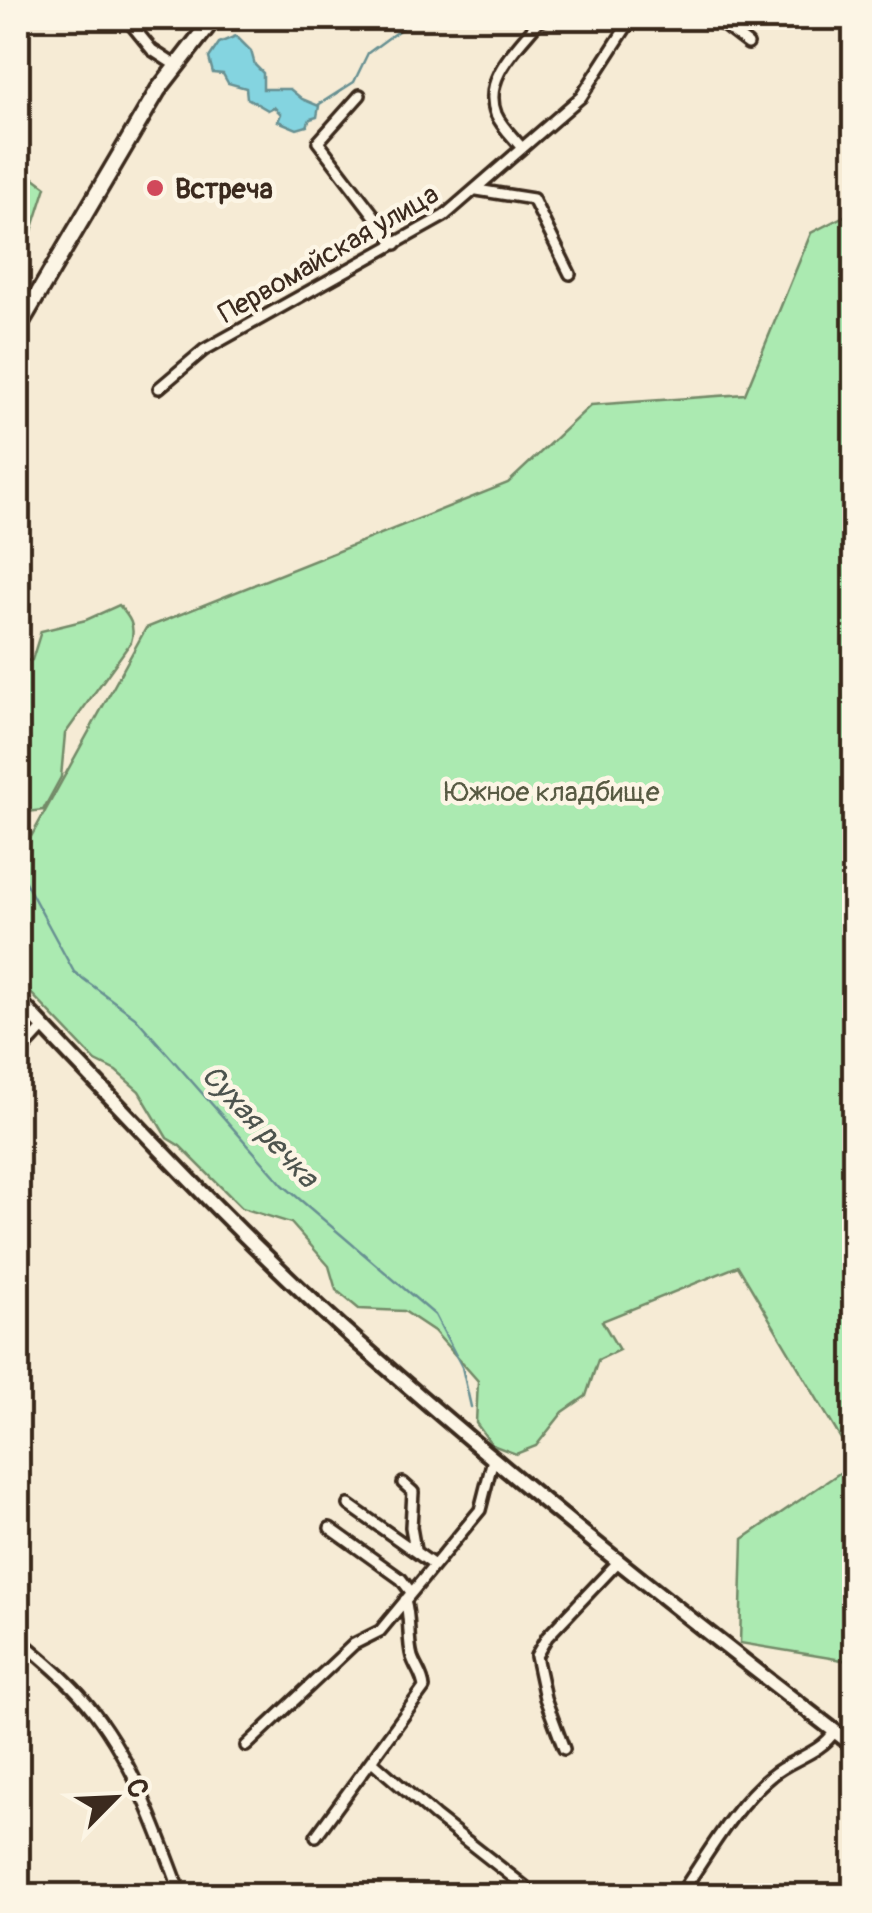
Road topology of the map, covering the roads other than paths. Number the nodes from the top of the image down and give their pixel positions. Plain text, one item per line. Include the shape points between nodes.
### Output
1 (126, 18) edge
2 (214, 18) edge
3 (547, 18) edge
4 (632, 18) edge
5 (714, 18) edge
6 (748, 44) dead end
7 (175, 65) junction
8 (360, 96) dead end
9 (521, 147) junction
10 (477, 190) junction
11 (396, 244) junction
12 (570, 274) dead end
13 (18, 328) edge
14 (158, 388) dead end
15 (18, 1000) edge
16 (44, 1027) junction
17 (18, 1055) edge
18 (493, 1459) junction
19 (404, 1483) dead end
20 (349, 1505) dead end
21 (330, 1528) dead end
22 (415, 1550) junction
23 (620, 1561) junction
24 (434, 1565) junction
25 (408, 1596) junction
26 (18, 1638) edge
27 (834, 1731) junction
28 (246, 1746) dead end
29 (854, 1746) edge
30 (564, 1749) dead end
31 (372, 1761) junction
32 (316, 1836) dead end
33 (182, 1896) edge
34 (536, 1896) edge
35 (679, 1896) edge

1 - 7 street via 152,50
2 - 7 main road
3 - 9 street via 498,72 493,95 496,115
4 - 9 street, Первомайская улица via 581,97
5 - 6 street
7 - 13 main road
8 - 11 street via 318,142
9 - 10 street, Первомайская улица
10 - 11 street, Первомайская улица
10 - 12 street via 533,199
11 - 14 street, Первомайская улица via 204,350
15 - 16 main road
16 - 17 street
16 - 18 main road via 270,1259
18 - 23 main road
18 - 24 street via 480,1510
19 - 22 street via 412,1492
20 - 22 street
21 - 25 street via 400,1579
22 - 24 street
23 - 27 main road
23 - 30 street via 536,1656
24 - 25 street
25 - 28 street via 380,1631 354,1644
25 - 31 street via 411,1652 424,1688
26 - 33 street via 110,1734 152,1816
27 - 29 main road
27 - 35 street via 824,1746 769,1777
31 - 32 street
31 - 34 street

